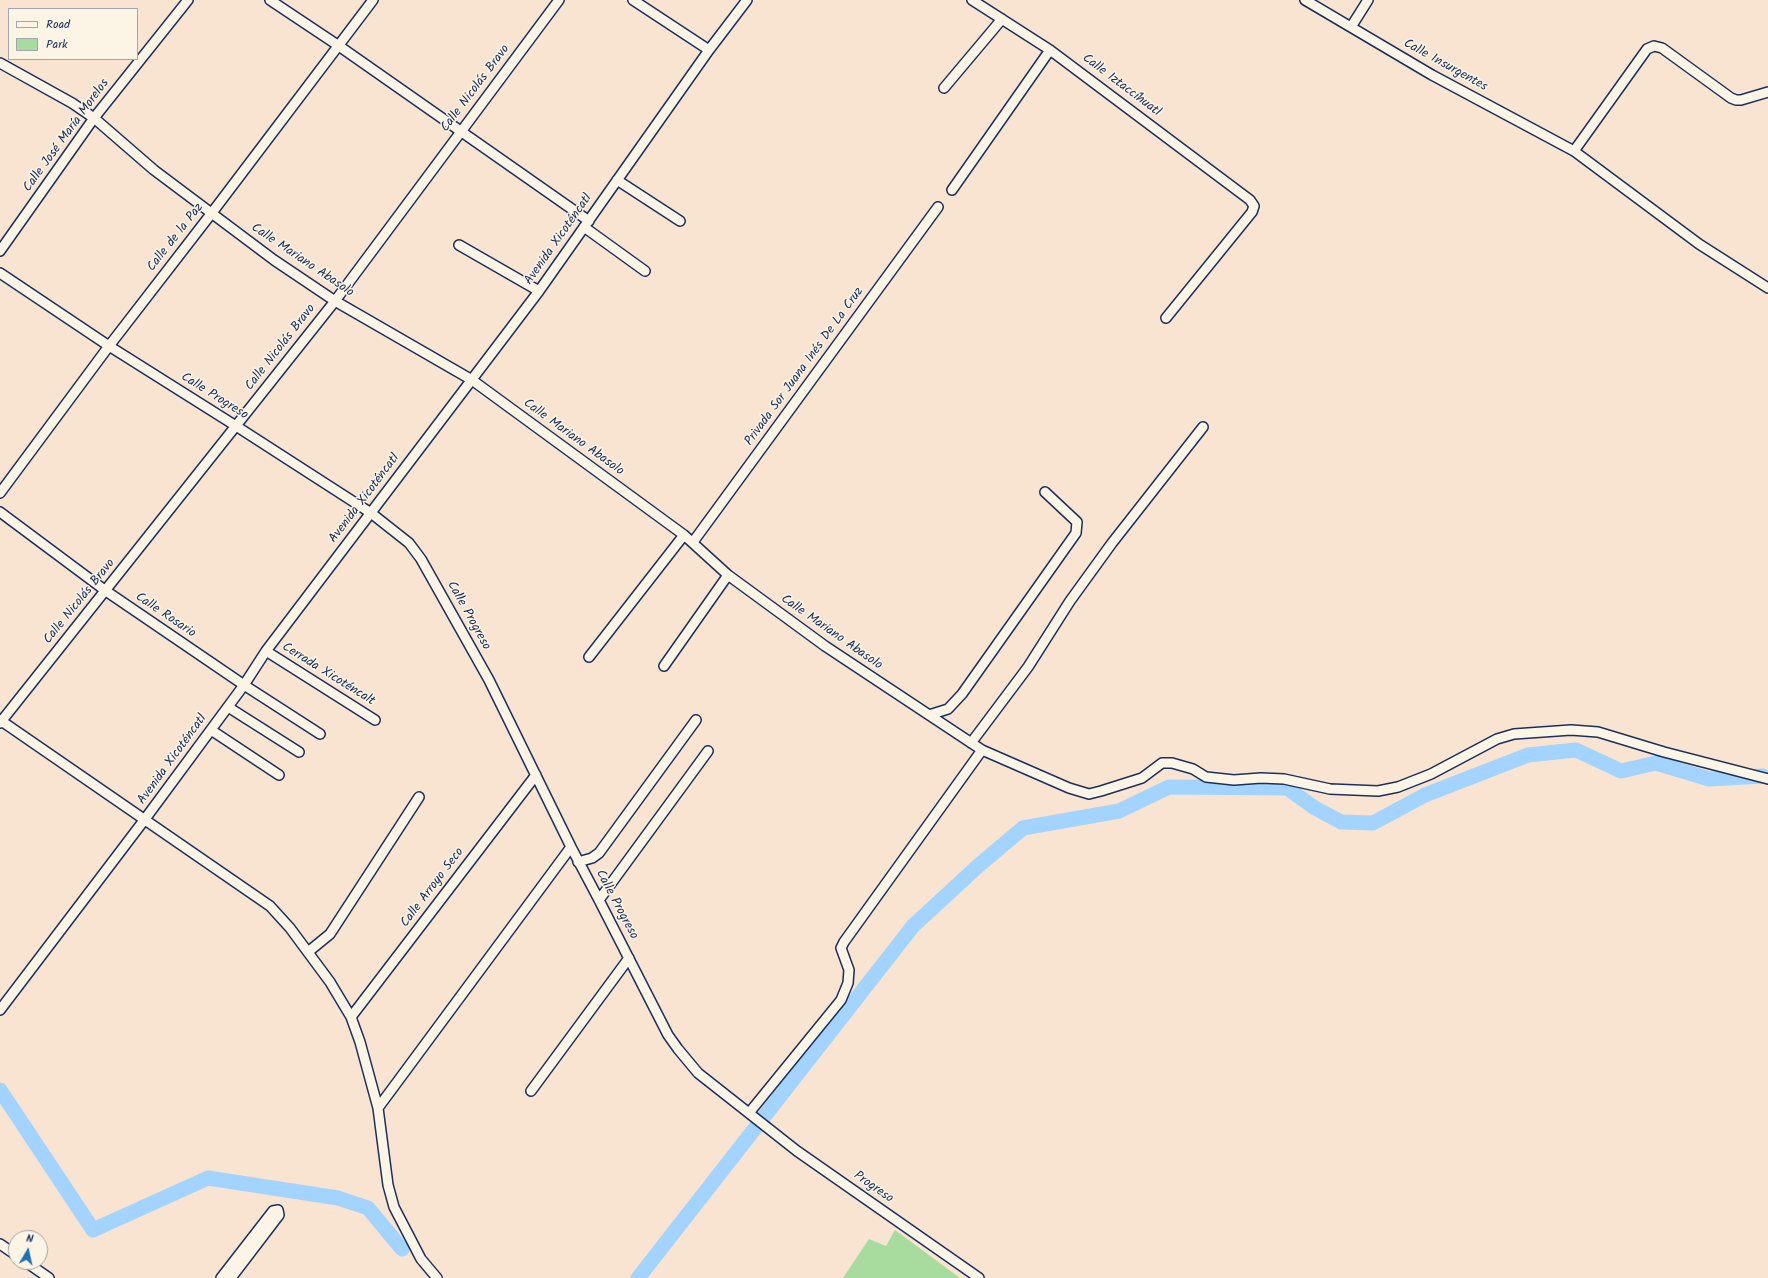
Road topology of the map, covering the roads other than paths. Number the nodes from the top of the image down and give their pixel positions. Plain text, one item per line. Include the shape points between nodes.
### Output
1 (188, 0) edge
2 (270, 0) edge
3 (373, 0) edge
4 (559, 0) edge
5 (633, 0) edge
6 (747, 0) edge
7 (972, 0) edge
8 (1305, 0) edge
9 (1368, 0) edge
10 (1002, 19) junction
11 (1351, 27) junction
12 (339, 46) junction
13 (709, 50) junction
14 (1050, 50) junction
15 (0, 63) edge
16 (944, 88) dead end
17 (1768, 92) edge
18 (94, 118) junction
19 (461, 132) junction
20 (1574, 151) junction
21 (617, 180) junction
22 (952, 190) dead end
23 (938, 207) dead end
24 (211, 214) junction
25 (680, 221) dead end
26 (586, 224) junction
27 (459, 245) dead end
28 (0, 251) edge
29 (645, 271) dead end
30 (0, 273) edge
31 (1768, 288) edge
32 (539, 291) junction
33 (335, 301) junction
34 (1166, 318) dead end
35 (108, 346) junction
36 (472, 380) junction
37 (236, 426) junction
38 (1203, 427) dead end
39 (1045, 492) dead end
40 (0, 493) edge
41 (0, 512) edge
42 (371, 513) junction
43 (684, 535) junction
44 (693, 542) junction
45 (728, 575) junction
46 (106, 591) junction
47 (266, 651) junction
48 (589, 656) dead end
49 (664, 666) dead end
50 (244, 685) junction
51 (228, 707) junction
52 (929, 715) junction
53 (375, 720) dead end
54 (696, 720) dead end
55 (1, 722) edge
56 (211, 730) junction
57 (320, 734) dead end
58 (971, 743) junction
59 (982, 750) junction
60 (708, 751) dead end
61 (299, 752) dead end
62 (279, 775) dead end
63 (536, 775) junction
64 (1768, 779) edge
65 (419, 797) dead end
66 (145, 819) junction
67 (571, 847) junction
68 (578, 862) junction
69 (599, 900) junction
70 (308, 952) junction
71 (629, 958) junction
72 (0, 1010) edge
73 (351, 1017) junction
74 (531, 1091) dead end
75 (378, 1108) junction
76 (751, 1115) junction
77 (38, 1270) edge
78 (49, 1278) edge
79 (221, 1278) edge
80 (231, 1278) edge
81 (437, 1278) edge
82 (979, 1278) edge

1 - 18 street, Calle José María Morelos
2 - 12 street
3 - 12 street, Calle de la Paz
4 - 19 street, Calle Nicolás Bravo
5 - 13 street
6 - 13 street, Avenida Xicoténcatl
7 - 10 street, Calle Iztaccíhuatl
8 - 11 street, Calle Insurgentes
9 - 11 street
10 - 14 street, Calle Iztaccíhuatl
10 - 16 street
11 - 20 street, Calle Insurgentes via 1432,75
12 - 19 street
12 - 24 street, Calle de la Paz
13 - 21 street, Avenida Xicoténcatl
14 - 22 street
14 - 34 street, Calle Iztaccíhuatl via 1250,200 1254,206 1252,212
15 - 18 street, Calle Mariano Abasolo
17 - 20 street via 1742,100 1731,98 1662,48 1654,46 1647,49
18 - 24 street, Calle Mariano Abasolo via 154,170
18 - 28 street, Calle José María Morelos
19 - 26 street
19 - 33 street, Calle Nicolás Bravo
20 - 31 street, Calle Insurgentes via 1699,244
21 - 25 street
21 - 26 street, Avenida Xicoténcatl
23 - 44 street, Privada Sor Juana Inés De La Cruz
24 - 33 street, Calle Mariano Abasolo
24 - 35 street, Calle de la Paz
26 - 29 street
26 - 32 street, Avenida Xicoténcatl
27 - 32 street
30 - 35 street, Calle Progreso
32 - 36 street, Avenida Xicoténcatl
33 - 36 street, Calle Mariano Abasolo
33 - 37 street, Calle Nicolás Bravo
35 - 37 street, Calle Progreso
35 - 40 street, Calle de la Paz
36 - 42 street, Avenida Xicoténcatl
36 - 43 street, Calle Mariano Abasolo
37 - 42 street, Calle Progreso
37 - 46 street, Calle Nicolás Bravo
38 - 58 street via 1112,543 1028,667
39 - 52 street via 1077,522 1076,533 962,694 948,709
41 - 46 street, Calle Rosario
42 - 47 street, Avenida Xicoténcatl
42 - 63 street, Calle Progreso via 409,543 421,559 489,680
43 - 44 street, Calle Mariano Abasolo
43 - 48 street
44 - 45 street, Calle Mariano Abasolo
45 - 49 street
45 - 52 street, Calle Mariano Abasolo via 825,646
46 - 50 street, Calle Rosario
46 - 55 street, Calle Nicolás Bravo
47 - 50 street, Avenida Xicoténcatl
47 - 53 street, Cerrada Xicoténcalt
50 - 51 street, Avenida Xicoténcatl
50 - 57 street, Calle Rosario
51 - 56 street, Avenida Xicoténcatl
51 - 61 street
52 - 58 street, Calle Mariano Abasolo
54 - 68 street via 599,853
55 - 66 street
56 - 62 street
56 - 66 street, Avenida Xicoténcatl
58 - 59 street, Calle Mariano Abasolo
59 - 64 street, Calle Mariano Abasolo via 1069,788 1089,794 1142,778 1162,763 1193,769 1206,777 1234,780 1284,779 1330,789 1378,791 1398,787 1431,774 1497,739 1514,734 1571,730 1598,732
59 - 76 street via 844,942 841,948 849,970 848,983 841,1000
60 - 69 street
63 - 67 street, Calle Progreso
63 - 73 street, Calle Arroyo Seco
65 - 70 street via 330,934
66 - 70 street via 270,906
66 - 72 street, Avenida Xicoténcatl
67 - 68 street, Calle Progreso
67 - 75 street
68 - 69 street, Calle Progreso
69 - 71 street, Calle Progreso
70 - 73 street
71 - 74 street
71 - 76 street, Calle Progreso via 668,1036 678,1049 698,1073
73 - 75 street
75 - 81 street via 388,1185 394,1207 421,1259
76 - 82 street, Progreso via 797,1151
77 - 78 street
79 - 80 street via 273,1211 278,1210 279,1215

